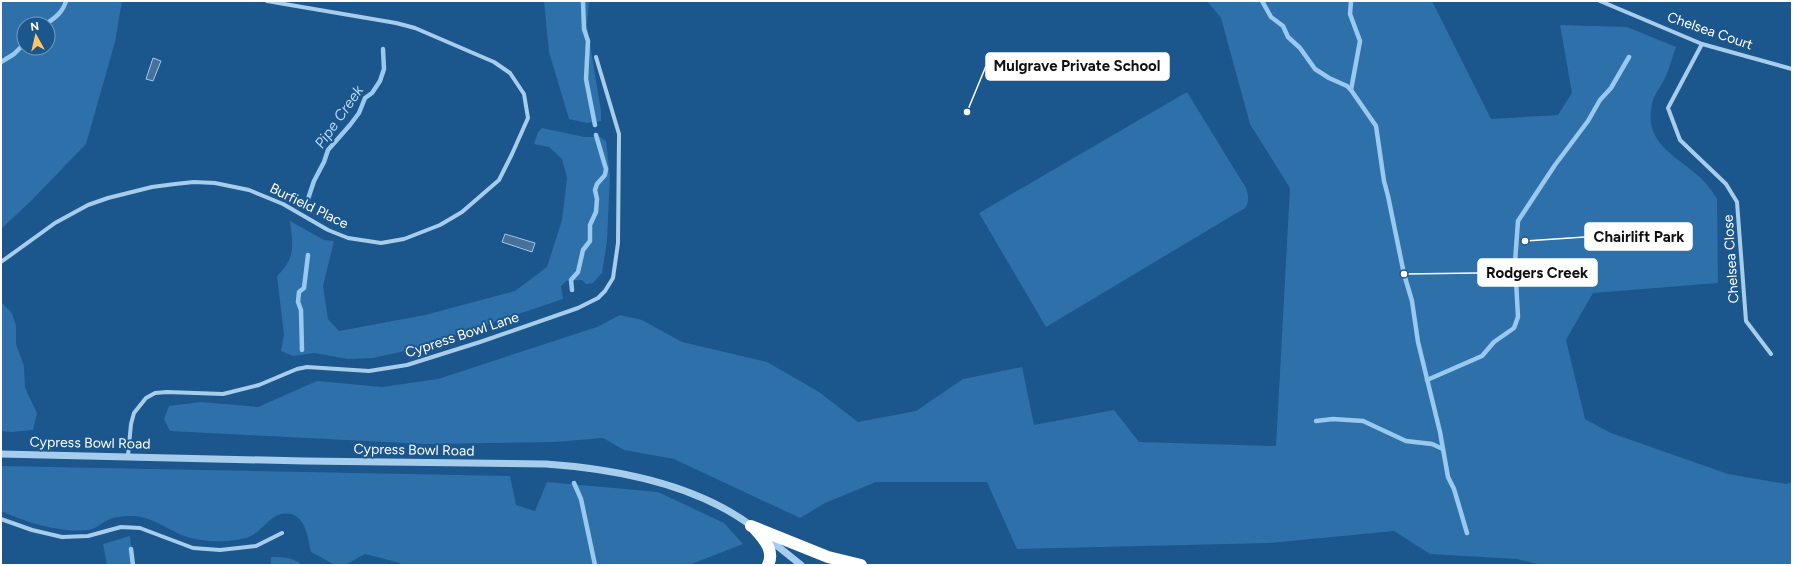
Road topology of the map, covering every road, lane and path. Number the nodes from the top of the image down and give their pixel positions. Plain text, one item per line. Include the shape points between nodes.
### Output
1 (267, 1) edge
2 (1600, 1) edge
3 (1702, 44) junction
4 (596, 57) dead end
5 (1792, 69) edge
6 (1, 262) edge
7 (1771, 354) dead end
8 (1, 454) edge
9 (128, 456) junction
10 (1, 519) edge
11 (751, 526) junction
12 (282, 533) dead end
13 (768, 565) edge
14 (800, 565) edge
15 (861, 565) edge

1 - 6 street, Burfield Place via 396,23 429,34 503,66 516,79 524,94 528,118 498,180 462,212 440,225 404,239 380,243 348,238 273,200 231,185 194,182 152,187 108,198 72,212
2 - 3 street, Chelsea Court
3 - 5 street, Chelsea Court
3 - 7 street, Chelsea Close via 1668,108 1680,140 1726,184 1737,202 1746,321
4 - 9 street, Cypress Bowl Lane via 618,134 618,244 613,278 598,298 546,320 407,365 369,371 297,369 258,385 223,394 155,393 146,398 134,414
8 - 9 street, Cypress Bowl Road
9 - 11 street, Cypress Bowl Road via 575,466 660,483 711,503
10 - 12 street via 32,530 62,536 88,536 121,527 140,528 193,548 220,550 256,546
11 - 13 highway via 768,547 771,555
11 - 14 street, Cypress Bowl Road
11 - 15 highway via 828,557

